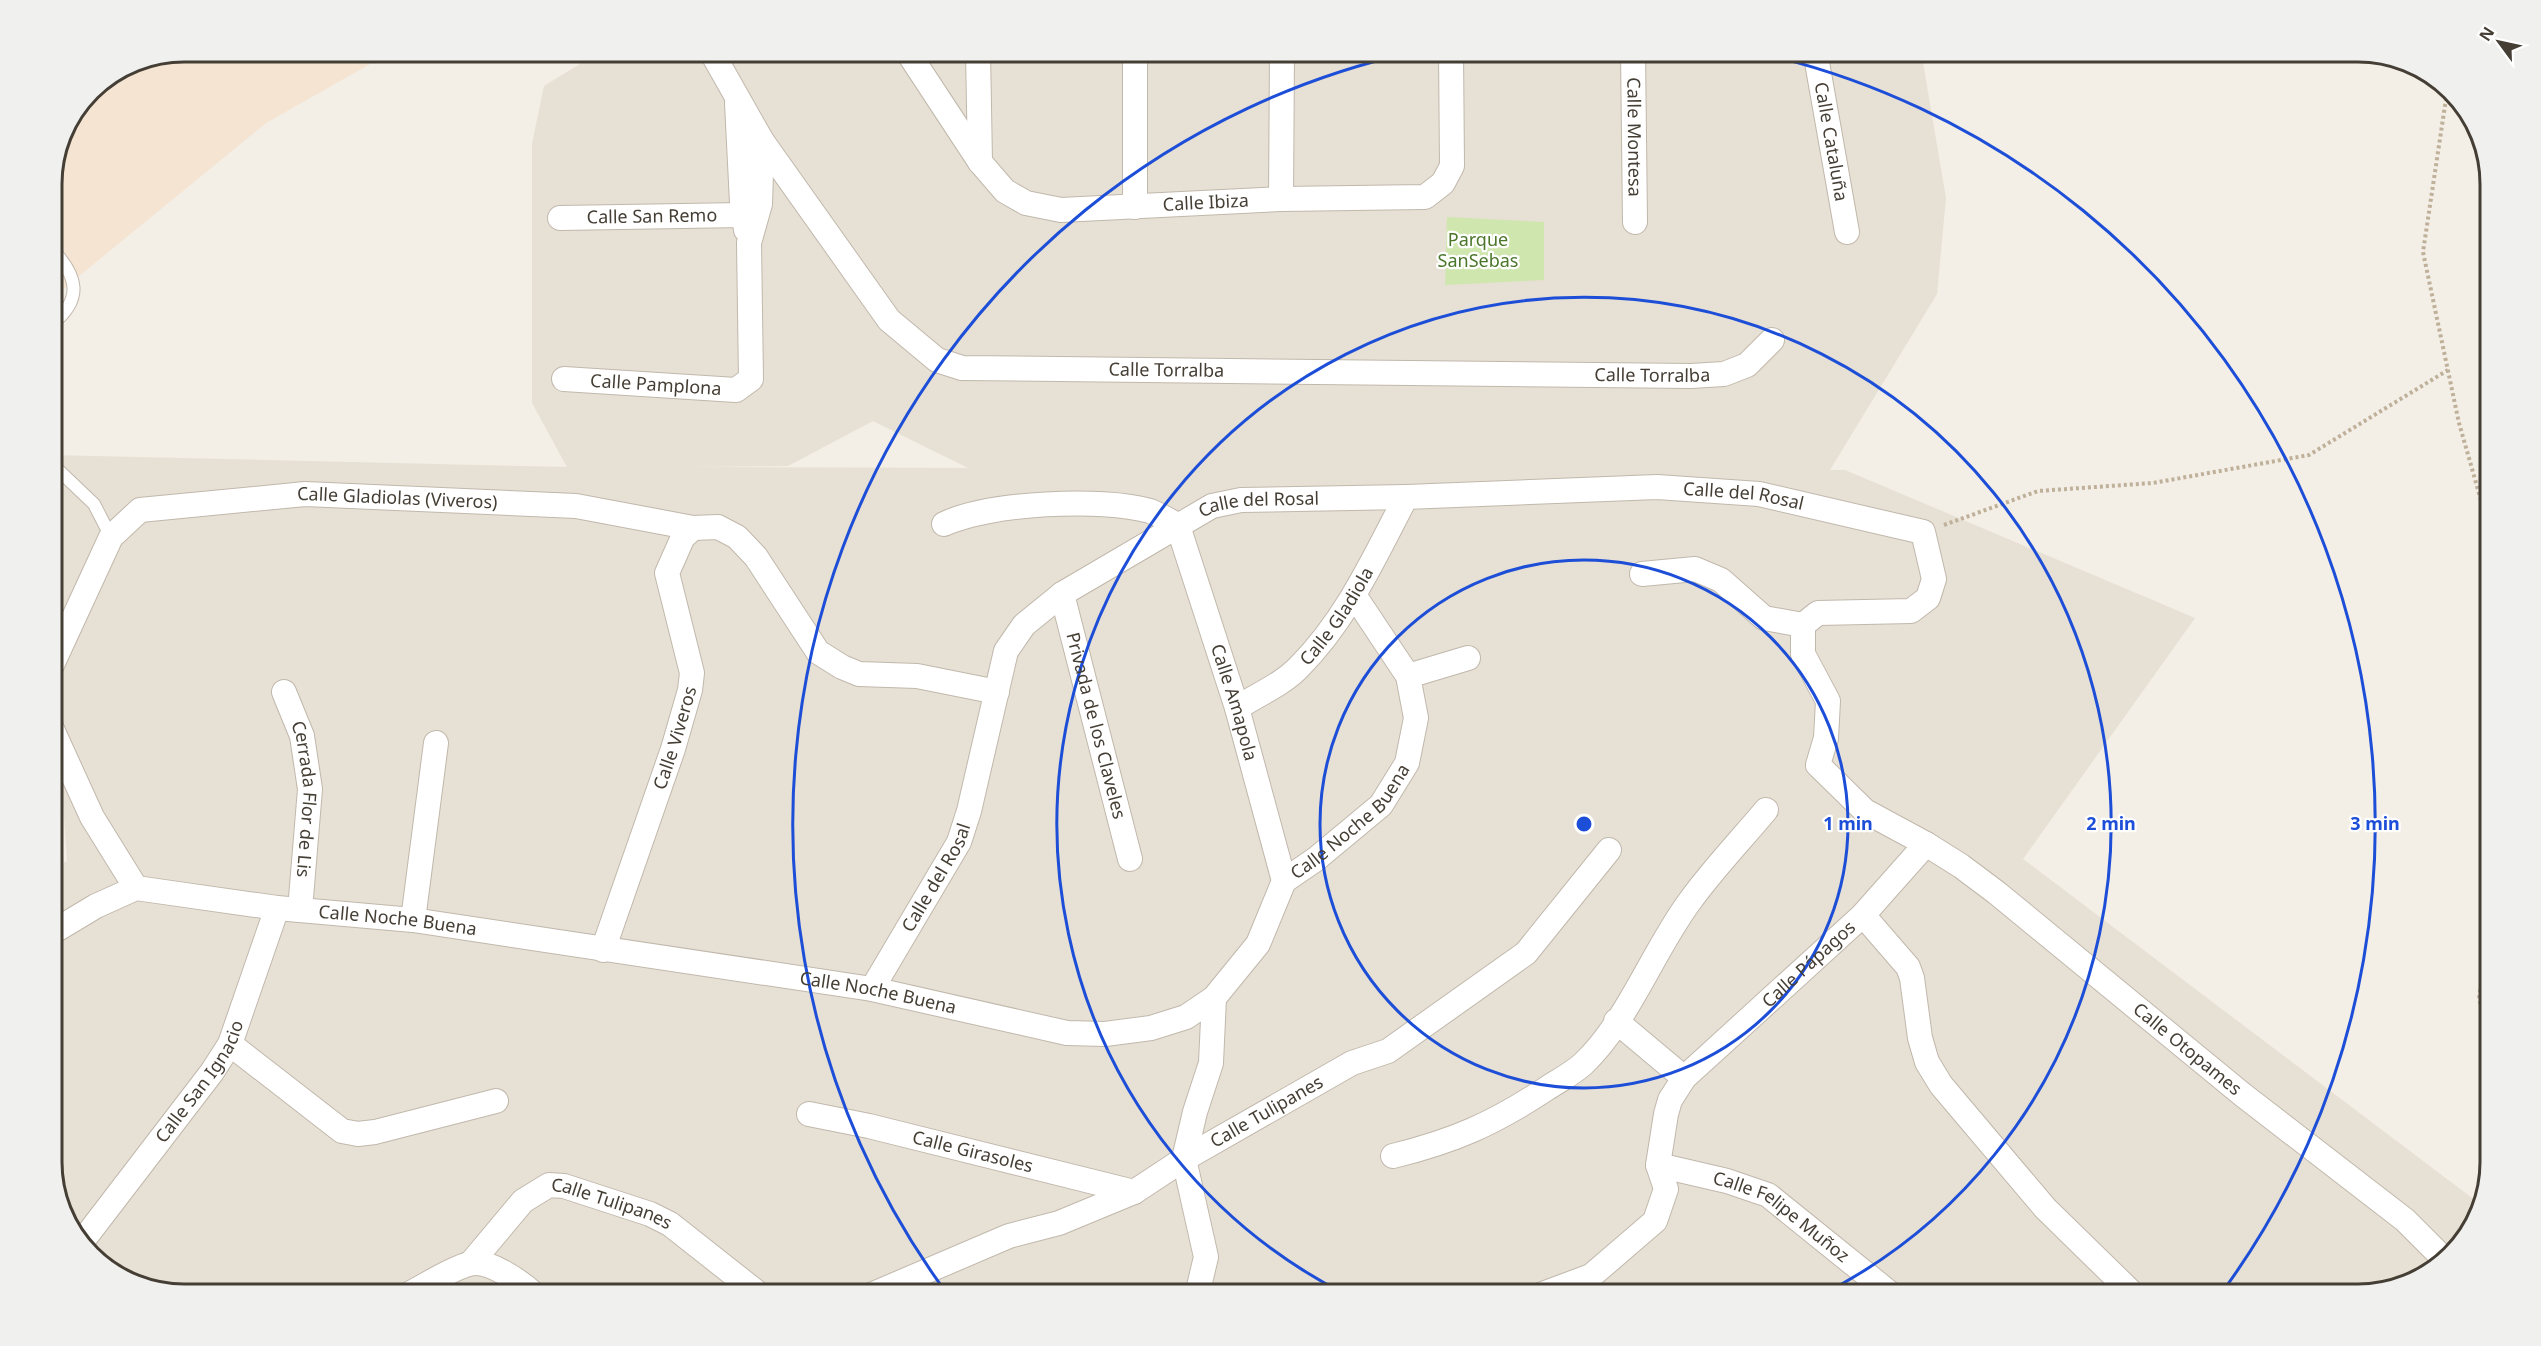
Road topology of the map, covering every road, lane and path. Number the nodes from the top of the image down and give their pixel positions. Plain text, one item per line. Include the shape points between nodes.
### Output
1 (717, 62) edge
2 (914, 62) edge
3 (978, 62) edge
4 (1135, 62) edge
5 (1282, 62) edge
6 (1451, 62) edge
7 (1633, 62) edge
8 (1817, 62) edge
9 (737, 98) junction
10 (2446, 100) edge
11 (762, 141) junction
12 (980, 162) junction
13 (1281, 200) junction
14 (1136, 207) junction
15 (744, 215) junction
16 (560, 218) dead end
17 (1635, 222) dead end
18 (1847, 232) dead end
19 (749, 243) junction
20 (62, 262) edge
21 (62, 316) edge
22 (1772, 340) dead end
23 (2448, 370) junction
24 (564, 379) dead end
25 (62, 473) edge
26 (2479, 494) edge
27 (1406, 497) junction
28 (944, 524) dead end
29 (1178, 526) junction
30 (693, 528) junction
31 (1923, 532) junction
32 (111, 537) junction
33 (1642, 574) dead end
34 (1062, 594) junction
35 (1354, 595) junction
36 (1803, 625) junction
37 (62, 643) edge
38 (1468, 658) dead end
39 (1408, 676) junction
40 (284, 692) dead end
41 (997, 692) junction
42 (1238, 708) junction
43 (436, 743) dead end
44 (62, 751) edge
45 (1766, 810) dead end
46 (1926, 844) junction
47 (1609, 850) dead end
48 (1130, 859) dead end
49 (1284, 881) junction
50 (136, 888) junction
51 (288, 909) junction
52 (1863, 915) junction
53 (413, 920) junction
54 (62, 926) edge
55 (603, 950) junction
56 (872, 989) junction
57 (1214, 998) junction
58 (1616, 1021) junction
59 (230, 1044) junction
60 (1684, 1078) junction
61 (496, 1101) dead end
62 (809, 1114) dead end
63 (1393, 1156) dead end
64 (1184, 1159) junction
65 (1658, 1165) junction
66 (1134, 1192) junction
67 (83, 1231) edge
68 (2438, 1254) edge
69 (471, 1263) junction
70 (428, 1284) edge
71 (522, 1284) edge
72 (746, 1284) edge
73 (897, 1284) edge
74 (1200, 1284) edge
75 (1570, 1284) edge
76 (1878, 1284) edge
77 (2123, 1284) edge

1 - 9 street, Calle Torralba
2 - 12 street, Calle Ibiza
3 - 12 street
4 - 14 street
5 - 13 street
6 - 13 street, Calle Ibiza via 1452,166 1439,188 1425,197
7 - 17 street, Calle Montesa
8 - 18 street, Calle Cataluña
9 - 11 street, Calle Torralba
9 - 15 street, Calle Pamplona
10 - 23 path via 2423,252
11 - 19 street, Calle Pamplona via 760,204
11 - 22 street, Calle Torralba via 889,320 937,360 962,368 1691,376 1724,374 1747,365
12 - 14 street, Calle Ibiza via 1005,191 1026,203 1061,210
13 - 14 street, Calle Ibiza
15 - 16 street, Calle San Remo
15 - 19 street, Calle Pamplona
19 - 24 street, Calle Pamplona via 753,375 742,388
20 - 21 lane via 72,274 74,295
23 - 26 path
23 - 31 path via 2309,455 2153,483 2038,491
25 - 32 lane via 94,504
27 - 29 street, Calle del Rosal via 1241,500 1212,506
27 - 31 street, Calle del Rosal via 1657,487 1760,494
27 - 35 street, Calle Gladiola
28 - 29 street via 961,516 1006,507 1088,505 1150,511
29 - 34 street, Calle del Rosal
29 - 42 street, Calle Amapola
30 - 32 street, Calle Gladiolas (Viveros) via 576,506 305,494 140,510
30 - 41 street, Calle Gladiolas (Viveros) via 718,527 737,537 756,557 818,652 842,667 859,674 917,676
30 - 55 street, Calle Viveros via 683,537 667,573 692,673 690,690
31 - 36 street via 1934,579 1928,598 1911,611 1818,613
32 - 37 street
33 - 36 street via 1695,569 1721,580 1764,618
34 - 41 street, Calle del Rosal via 1024,625 1006,651
34 - 48 street, Privada de los Claveles
35 - 39 street, Calle Noche Buena
35 - 42 street, Calle Gladiola via 1297,669
36 - 46 street, Calle Otopames via 1803,654 1828,701 1826,738 1818,765 1865,811
38 - 39 street
39 - 49 street, Calle Noche Buena via 1416,718 1407,763 1381,805
40 - 51 street, Cerrada Flor de Lis via 303,736 309,789
41 - 56 street, Calle del Rosal via 959,842
42 - 49 street, Calle Amapola
43 - 53 street
44 - 50 street via 92,817
45 - 58 street via 1689,901
46 - 52 street, Calle Pápagos
46 - 68 street, Calle Otopames via 1997,893 2243,1095 2405,1220
47 - 64 street, Calle Tulipanes via 1526,952 1388,1051 1352,1063
49 - 57 street, Calle Noche Buena via 1258,944
50 - 51 street, Calle Noche Buena
50 - 54 street
51 - 53 street, Calle Noche Buena
51 - 59 street, Calle San Ignacio
52 - 60 street, Calle Pápagos
52 - 77 street via 1908,967 1920,1038 1927,1062 1941,1085 2045,1208
53 - 55 street, Calle Noche Buena
55 - 56 street, Calle Noche Buena
56 - 57 street, Calle Noche Buena via 1067,1033 1105,1034 1151,1028 1186,1017
57 - 64 street via 1211,1063
58 - 60 street
58 - 63 street via 1582,1065 1509,1113 1437,1145
59 - 61 street via 342,1131 375,1132
59 - 67 street, Calle San Ignacio via 212,1072
60 - 65 street, Calle Pápagos via 1670,1100
62 - 66 street, Calle Girasoles
64 - 66 street, Calle Tulipanes
64 - 74 street via 1206,1257
65 - 75 street, Calle Pápagos via 1666,1189 1655,1221 1591,1276
65 - 76 street, Calle Felipe Muñoz via 1768,1195
66 - 73 street, Calle Tulipanes via 1059,1223 1009,1236
69 - 70 street, Calle Tulipanes
69 - 71 street via 494,1268
69 - 72 street, Calle Tulipanes via 523,1201 549,1185 564,1186 670,1224

